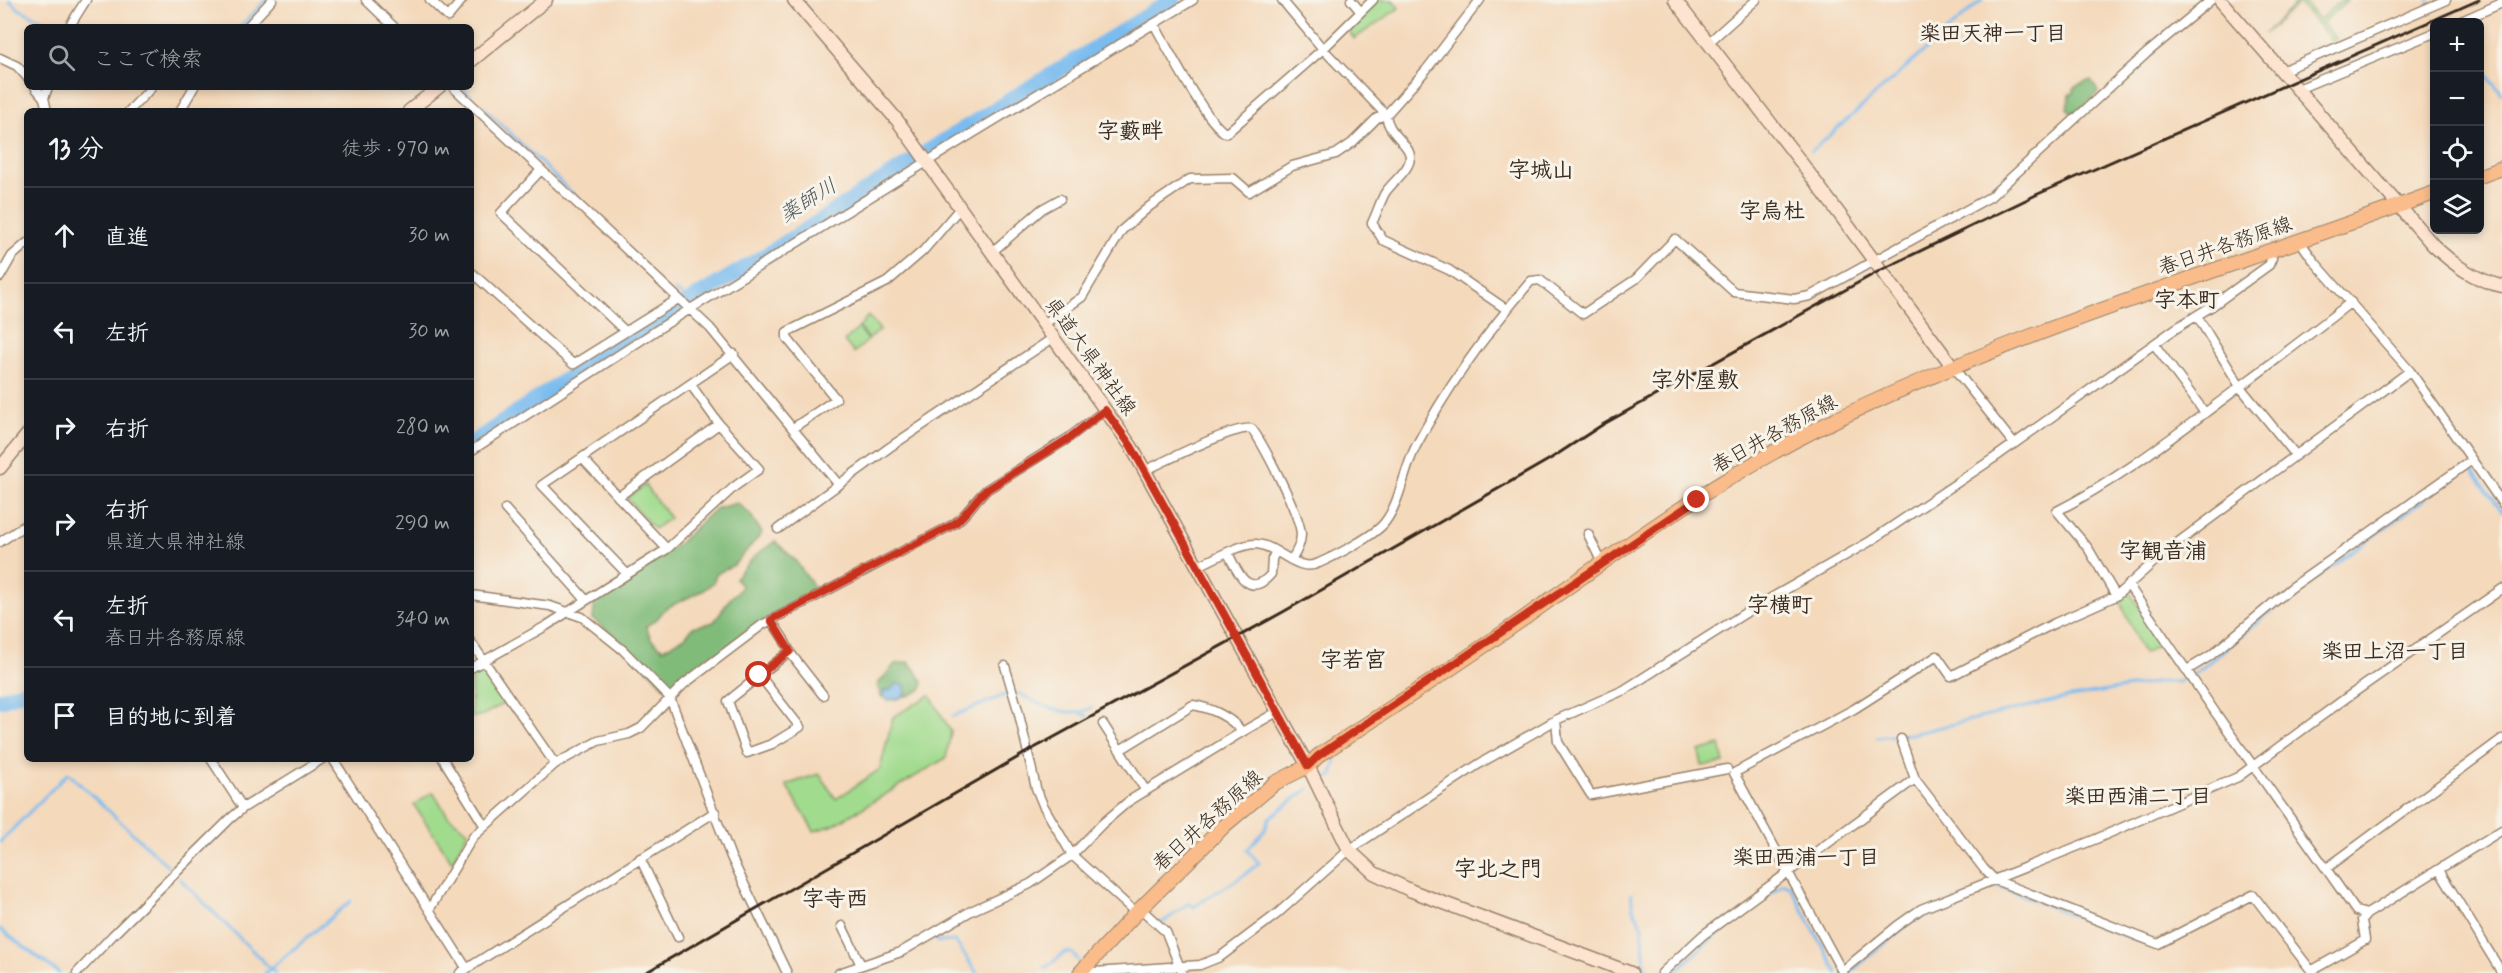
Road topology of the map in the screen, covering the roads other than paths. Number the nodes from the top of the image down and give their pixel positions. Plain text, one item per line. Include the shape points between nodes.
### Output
1 (86, 0) edge
2 (272, 0) edge
3 (366, 0) edge
4 (430, 0) edge
5 (462, 0) edge
6 (546, 0) edge
7 (794, 0) edge
8 (1193, 0) edge
9 (1282, 0) edge
10 (1351, 0) edge
11 (1373, 0) edge
12 (1480, 0) edge
13 (1675, 0) edge
14 (1756, 0) edge
15 (2211, 0) edge
16 (2220, 0) edge
17 (2446, 0) edge
18 (2502, 3) edge
19 (1360, 11) junction
20 (2468, 18) edge
21 (71, 24) edge
22 (250, 24) edge
23 (391, 24) edge
24 (1154, 24) junction
25 (2430, 35) edge
26 (1708, 43) junction
27 (1323, 49) junction
28 (0, 58) edge
29 (474, 59) edge
30 (2282, 71) junction
31 (24, 74) edge
32 (2298, 89) junction
33 (37, 90) edge
34 (47, 90) edge
35 (149, 90) edge
36 (192, 90) edge
37 (435, 90) edge
38 (456, 90) edge
39 (44, 98) junction
40 (46, 108) edge
41 (132, 108) edge
42 (182, 108) edge
43 (413, 108) edge
44 (471, 108) edge
45 (474, 111) edge
46 (1386, 115) junction
47 (928, 163) junction
48 (2502, 168) edge
49 (541, 170) junction
50 (2484, 175) edge
51 (2430, 194) edge
52 (1060, 199) dead end
53 (2399, 206) junction
54 (960, 208) junction
55 (2300, 240) junction
56 (24, 246) edge
57 (2268, 251) junction
58 (992, 252) junction
59 (1875, 261) junction
60 (474, 275) edge
61 (0, 277) edge
62 (2502, 286) edge
63 (678, 299) junction
64 (2351, 302) junction
65 (1506, 309) junction
66 (692, 310) junction
67 (2197, 316) junction
68 (1044, 324) junction
69 (626, 331) junction
70 (1053, 338) junction
71 (2154, 344) junction
72 (734, 354) junction
73 (1953, 367) junction
74 (2410, 371) junction
75 (690, 385) junction
76 (2241, 388) junction
77 (1105, 410) junction
78 (2205, 413) junction
79 (719, 424) junction
80 (793, 428) junction
81 (24, 439) edge
82 (2014, 444) junction
83 (474, 449) edge
84 (2295, 454) junction
85 (582, 458) junction
86 (2472, 460) junction
87 (0, 468) edge
88 (1144, 471) junction
89 (839, 484) junction
90 (618, 497) junction
91 (2502, 503) edge
92 (505, 508) dead end
93 (24, 526) edge
94 (778, 529) dead end
95 (1588, 534) dead end
96 (0, 542) edge
97 (667, 549) junction
98 (1276, 551) junction
99 (1228, 553) junction
100 (1291, 560) junction
101 (1602, 563) junction
102 (1196, 567) junction
103 (627, 574) junction
104 (2129, 586) junction
105 (2502, 588) edge
106 (474, 595) edge
107 (2116, 596) junction
108 (586, 600) junction
109 (568, 611) junction
110 (771, 620) junction
111 (474, 646) edge
112 (790, 651) junction
113 (485, 661) junction
114 (474, 666) edge
115 (1005, 666) dead end
116 (2187, 670) junction
117 (759, 675) junction
118 (823, 695) dead end
119 (670, 698) junction
120 (1277, 712) junction
121 (1556, 720) junction
122 (1103, 724) dead end
123 (1242, 732) junction
124 (1902, 739) dead end
125 (2502, 739) edge
126 (1120, 750) junction
127 (213, 762) edge
128 (317, 762) edge
129 (335, 762) edge
130 (445, 762) edge
131 (555, 764) junction
132 (2253, 765) junction
133 (1308, 766) junction
134 (1727, 769) dead end
135 (1915, 779) junction
136 (1146, 791) junction
137 (243, 808) junction
138 (715, 812) junction
139 (484, 825) junction
140 (2502, 831) edge
141 (1349, 850) junction
142 (1072, 855) junction
143 (640, 858) junction
144 (2327, 868) junction
145 (2439, 870) junction
146 (1787, 871) junction
147 (1995, 880) junction
148 (429, 910) junction
149 (1139, 911) junction
150 (2367, 914) junction
151 (842, 926) dead end
152 (678, 937) dead end
153 (861, 965) junction
154 (1181, 970) edge
155 (463, 971) edge
156 (1843, 972) edge
157 (2312, 972) edge
158 (77, 973) edge
159 (788, 973) edge
160 (839, 973) edge
161 (1074, 973) edge
162 (1080, 973) edge
163 (1631, 973) edge
164 (1662, 973) edge
165 (2502, 973) edge

1 - 21 street
2 - 22 street
3 - 23 street
4 - 5 street via 448,17
6 - 29 main road
7 - 47 main road, 県道大県神社線 via 897,120
8 - 24 street
9 - 27 street
10 - 19 street
11 - 19 street
12 - 46 street
13 - 26 main road
14 - 26 street
15 - 59 street via 2147,53 1990,197
16 - 30 main road
17 - 30 street
18 - 20 street
19 - 27 street
24 - 27 street via 1214,123 1225,133
24 - 47 street
25 - 32 street
26 - 59 main road
27 - 46 street
28 - 31 street
30 - 32 main road
32 - 53 main road
33 - 39 street
34 - 39 street
35 - 41 street
36 - 42 street
37 - 43 main road
38 - 44 street
39 - 40 street
45 - 49 street
46 - 65 street via 1410,160 1386,192 1372,223 1383,240 1449,270
46 - 68 street via 1377,118 1336,154 1292,166 1249,192 1233,178 1190,179 1122,230 1082,297
47 - 54 main road, 県道大県神社線
47 - 66 street
48 - 50 main road
49 - 63 street
49 - 69 street via 501,213
51 - 53 main road, 春日井各務原線
52 - 58 street via 1042,209
53 - 55 main road, 春日井各務原線
53 - 62 main road via 2450,261 2473,276
54 - 58 main road, 県道大県神社線
54 - 80 street via 940,235 887,282 787,332 787,338 836,399
55 - 57 main road, 春日井各務原線
55 - 64 street
56 - 61 street via 12,256
57 - 67 street via 2272,258 2269,265
57 - 73 main road, 春日井各務原線 via 2112,305
58 - 68 main road, 県道大県神社線
59 - 65 street via 1803,298 1741,294 1729,289 1675,239 1636,279 1583,314 1540,280 1530,281
59 - 73 main road
60 - 69 street via 573,364
63 - 66 street
63 - 69 street
64 - 74 street
64 - 76 street
65 - 100 street via 1426,427 1410,456 1385,523 1315,565
66 - 72 street
66 - 83 street
67 - 71 street
67 - 76 street
68 - 70 main road, 県道大県神社線
70 - 77 main road, 県道大県神社線
70 - 89 street
71 - 78 street
71 - 82 street
72 - 75 street
72 - 80 street
73 - 82 street
73 - 101 main road, 春日井各務原線 via 1765,456
74 - 84 street
74 - 86 street
75 - 79 street
75 - 85 street
76 - 78 street
76 - 84 street
77 - 88 main road, 県道大県神社線
77 - 110 street via 1068,439 986,490 954,524
78 - 107 street via 2094,491 2057,511 2088,548
79 - 90 street
79 - 97 street via 759,469
80 - 89 street
81 - 87 main road
82 - 121 street via 1869,542 1750,610 1660,669 1624,690
84 - 104 street via 2164,552
85 - 90 street
85 - 103 street via 542,485
86 - 91 street
86 - 116 street via 2291,588 2210,656
88 - 100 street via 1228,433 1244,427 1252,429 1276,472 1301,532
88 - 102 main road, 県道大県神社線
89 - 94 street
90 - 97 street
92 - 108 street
93 - 96 street
95 - 101 street
97 - 103 street
98 - 99 street via 1253,544
98 - 99 street via 1271,574 1256,584 1242,578
98 - 100 street
99 - 102 street
101 - 133 main road, 春日井各務原線
102 - 120 main road, 県道大県神社線
103 - 108 street
104 - 107 street
104 - 116 street
105 - 132 street
106 - 109 street
107 - 146 street via 1951,676 1937,656 1854,709 1734,773
108 - 109 street
109 - 113 street
109 - 119 street via 597,627
110 - 112 street
110 - 119 street
111 - 113 street
112 - 117 street
112 - 118 street
113 - 114 street
113 - 131 street
115 - 142 street via 1036,788
116 - 132 street
117 - 117 street via 728,701 747,753 800,727
119 - 131 street via 636,731 598,741
119 - 138 street
120 - 123 street
120 - 133 main road, 県道大県神社線
121 - 134 street via 1558,742 1591,795
121 - 141 street via 1479,764
122 - 126 street
123 - 126 street via 1234,721 1193,705
123 - 136 street
124 - 135 street
125 - 144 street
126 - 136 street
127 - 137 street
128 - 137 street
129 - 148 street
130 - 139 street
131 - 139 street
132 - 144 street
132 - 147 street via 2218,787
133 - 141 main road, 県道大県神社線
133 - 149 main road, 春日井各務原線 via 1275,783 1224,825
135 - 146 street
135 - 147 street
136 - 142 street via 1102,824
137 - 158 street
138 - 143 street
138 - 159 street via 740,877
139 - 148 street
140 - 145 street
141 - 154 street via 1240,943 1220,957
141 - 163 main road via 1374,873 1412,891
142 - 149 street
142 - 153 street via 1030,884 971,911 909,948
143 - 152 street
143 - 155 street
144 - 150 street via 2356,911
145 - 150 street
145 - 165 street
146 - 156 street
146 - 164 street via 1703,935
147 - 156 street via 1922,909
147 - 157 street via 2158,944 2253,895
148 - 155 street
149 - 154 street via 1166,932
149 - 162 main road, 春日井各務原線
150 - 157 street via 2362,920 2365,940
151 - 153 street
153 - 160 street
154 - 162 street
161 - 162 street

